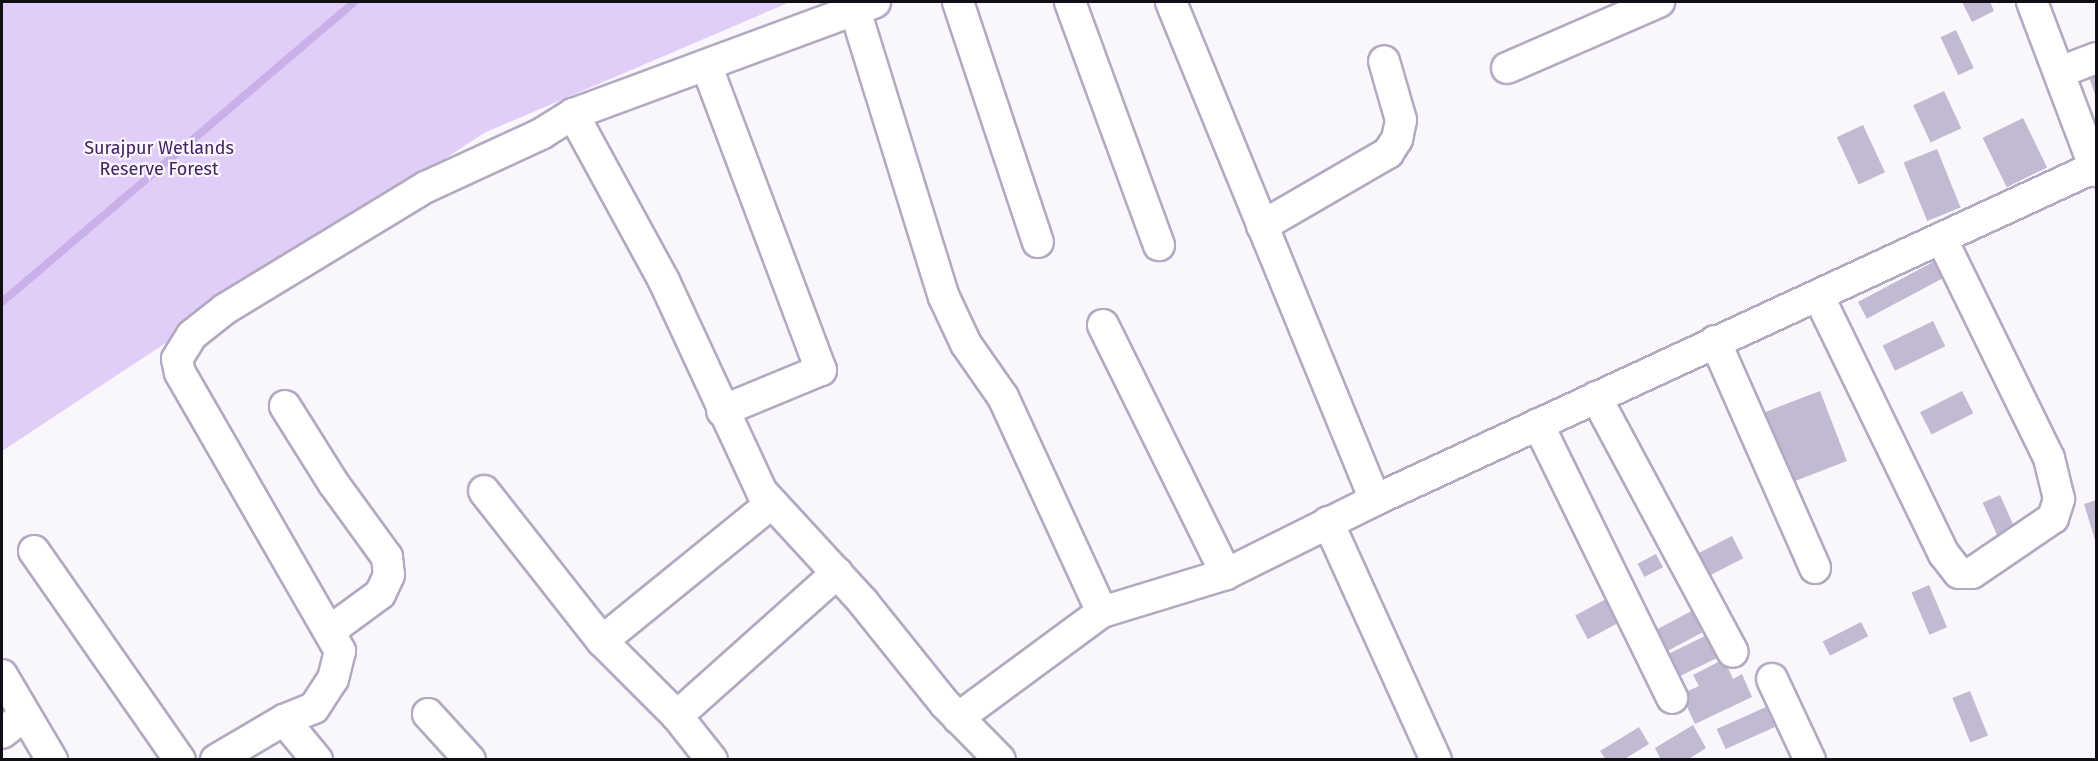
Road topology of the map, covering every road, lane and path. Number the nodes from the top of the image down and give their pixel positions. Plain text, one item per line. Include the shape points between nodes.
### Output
1 (958, 2) edge
2 (1070, 2) edge
3 (1171, 2) edge
4 (1659, 2) edge
5 (2032, 2) edge
6 (865, 6) edge
7 (2097, 58) edge
8 (1384, 61) dead end
9 (707, 67) junction
10 (1507, 68) dead end
11 (2060, 72) junction
12 (573, 114) junction
13 (2096, 169) edge
14 (1262, 226) junction
15 (1941, 238) junction
16 (1038, 242) dead end
17 (1159, 245) dead end
18 (1819, 297) junction
19 (1103, 325) dead end
20 (1715, 341) junction
21 (1596, 397) junction
22 (285, 406) dead end
23 (722, 411) junction
24 (1538, 424) junction
25 (484, 491) dead end
26 (1375, 500) junction
27 (772, 502) junction
28 (1328, 522) junction
29 (34, 551) dead end
30 (1815, 568) dead end
31 (837, 573) junction
32 (1227, 574) junction
33 (1102, 612) junction
34 (331, 630) junction
35 (602, 641) junction
36 (1733, 652) dead end
37 (2, 675) edge
38 (1772, 679) dead end
39 (1672, 698) dead end
40 (428, 714) dead end
41 (25, 715) junction
42 (677, 716) junction
43 (958, 718) junction
44 (284, 720) junction
45 (2, 733) edge
46 (52, 759) edge
47 (180, 759) edge
48 (216, 759) edge
49 (317, 759) edge
50 (470, 759) edge
51 (712, 759) edge
52 (999, 759) edge
53 (1436, 759) edge
54 (1809, 759) edge

1 - 16 street
2 - 17 street
3 - 14 street via 1218,109
4 - 10 street
5 - 11 street
6 - 9 street
6 - 33 street via 944,297 966,344 1003,396
7 - 11 street
8 - 14 street via 1401,120 1397,139 1388,153
9 - 12 street
9 - 23 street via 821,370
11 - 13 street
12 - 23 street via 664,281
12 - 34 street via 541,134 426,187 225,309 192,334 181,350 176,364 180,373
13 - 15 street
14 - 26 street
15 - 18 street
15 - 18 street via 2049,458 2059,499 2054,518 1972,573 1959,573 1944,554
18 - 20 street
19 - 32 street
20 - 21 street
20 - 30 street
21 - 24 street
21 - 36 street
22 - 34 street via 334,484 387,557 389,575 380,594
23 - 27 street via 762,492
24 - 26 street
24 - 39 street
25 - 35 street
26 - 28 street
27 - 31 street
27 - 35 street
28 - 32 street
28 - 53 street
29 - 47 street
31 - 42 street
31 - 43 street
32 - 33 street
33 - 43 street
34 - 44 street via 340,651 333,679 314,708
35 - 42 street
37 - 41 street
38 - 54 street
40 - 50 street
41 - 45 street
41 - 46 street
42 - 51 street
43 - 52 street
44 - 48 street
44 - 49 street

